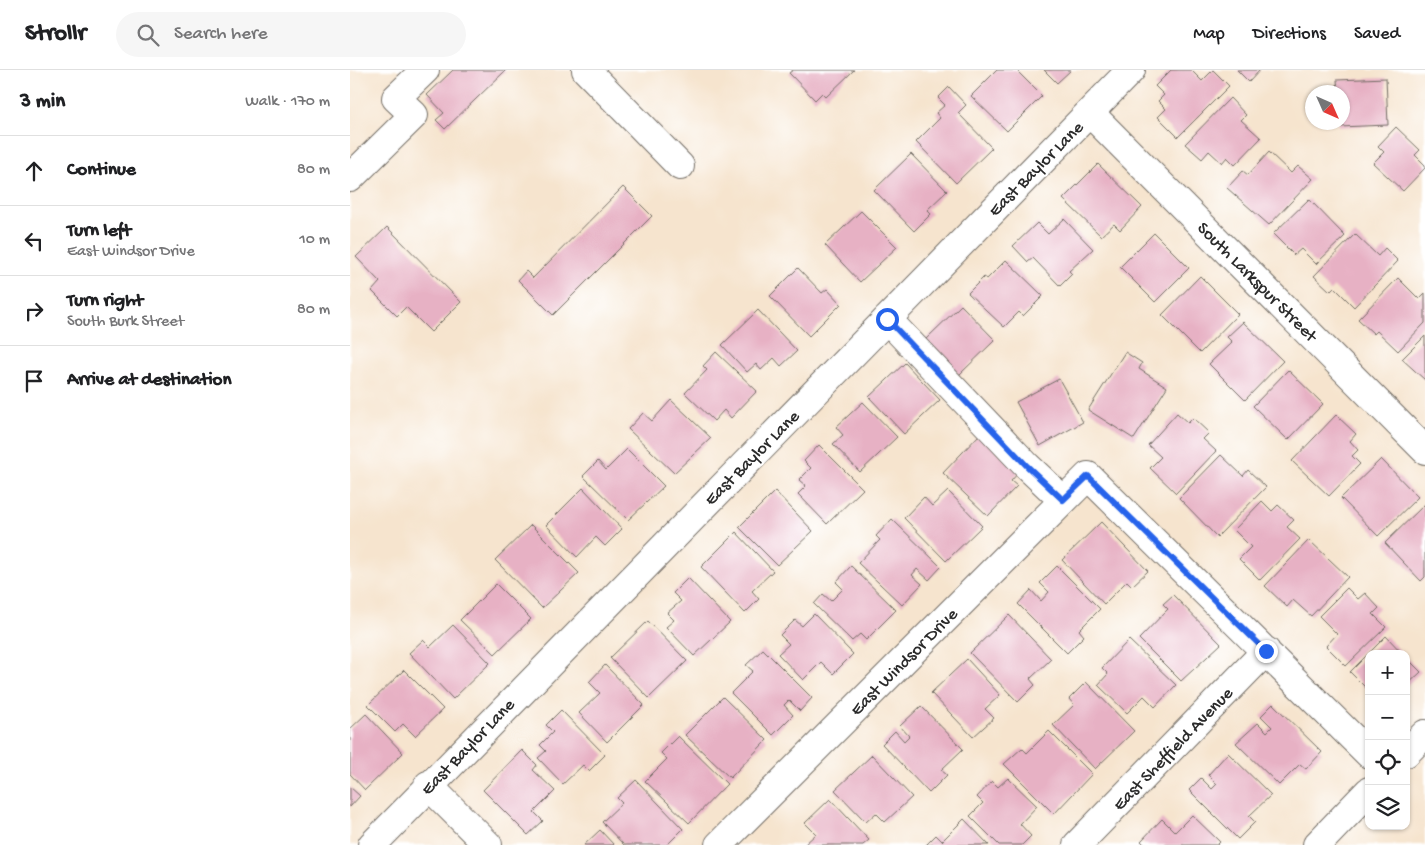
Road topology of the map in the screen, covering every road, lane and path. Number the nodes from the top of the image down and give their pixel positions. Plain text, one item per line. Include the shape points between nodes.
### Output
1 (425, 70) edge
2 (586, 70) edge
3 (1132, 70) edge
4 (1090, 113) junction
5 (680, 166) dead end
6 (350, 178) edge
7 (887, 319) junction
8 (1425, 450) edge
9 (1063, 500) junction
10 (1266, 651) junction
11 (1425, 734) edge
12 (1410, 749) edge
13 (1365, 750) edge
14 (428, 785) junction
15 (1365, 795) edge
16 (372, 845) edge
17 (488, 845) edge
18 (719, 845) edge
19 (1078, 845) edge
20 (1316, 845) edge

1 - 6 street via 396,98 414,115
2 - 5 street
3 - 4 street, East Baylor Lane
4 - 7 street, East Baylor Lane
4 - 8 street, South Larkspur Street
7 - 9 street
7 - 14 street, East Baylor Lane
9 - 10 street, East Windsor Drive via 1088,476
9 - 18 street, East Windsor Drive
10 - 13 street
10 - 19 street, East Sheffield Avenue
11 - 12 street
14 - 16 street, East Baylor Lane
14 - 17 street
15 - 20 street

